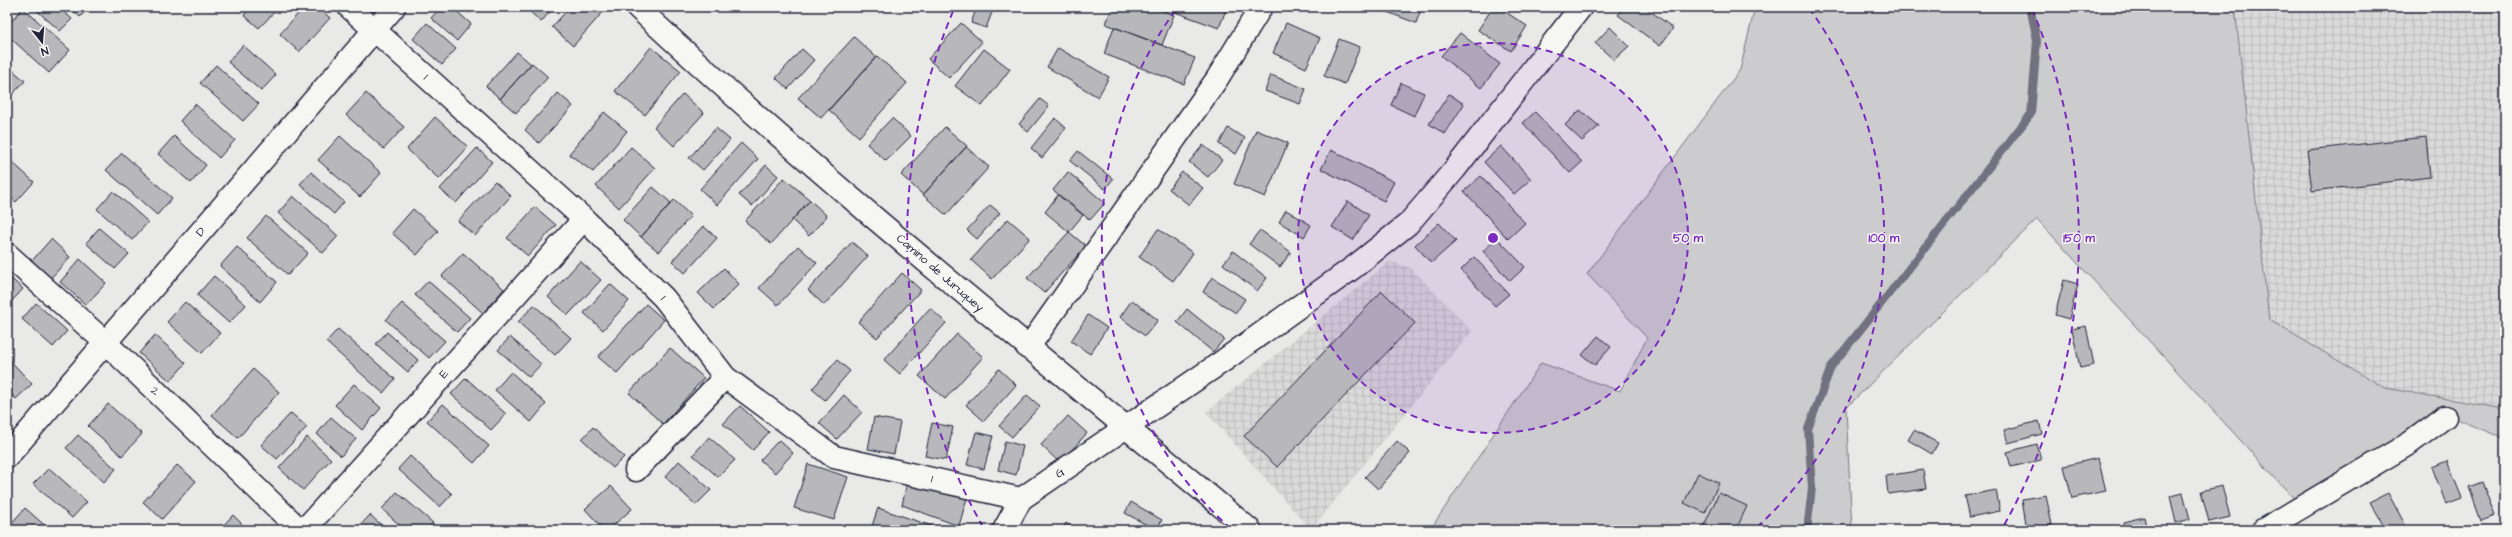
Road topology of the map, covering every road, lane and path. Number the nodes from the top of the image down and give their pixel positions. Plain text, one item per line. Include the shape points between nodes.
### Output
1 (349, 7) edge
2 (394, 7) edge
3 (637, 7) edge
4 (1261, 7) edge
5 (1581, 7) edge
6 (374, 30) junction
7 (584, 218) junction
8 (7, 254) edge
9 (106, 344) junction
10 (1028, 348) junction
11 (726, 377) junction
12 (2445, 417) dead end
13 (1128, 428) junction
14 (7, 457) edge
15 (636, 470) dead end
16 (1021, 499) junction
17 (300, 530) edge
18 (304, 530) edge
19 (1004, 530) edge
20 (1250, 530) edge
21 (2263, 530) edge

1 - 6 street, 1
2 - 6 street, D
3 - 10 street, Camino de Juruquey via 715,80
4 - 10 street via 1217,79
5 - 13 street, G via 1455,169 1408,224 1354,267
6 - 7 street, 1
6 - 9 street, D
7 - 11 street, 1 via 664,298
7 - 18 street, E
8 - 9 street, 2
9 - 14 street, D
9 - 17 street, 2
10 - 13 street, Camino de Juruquey
11 - 15 street
11 - 16 street, 1 via 834,457
12 - 21 street via 2410,443
13 - 16 street, G
13 - 20 street, Camino de Juruquey
16 - 19 street, G

